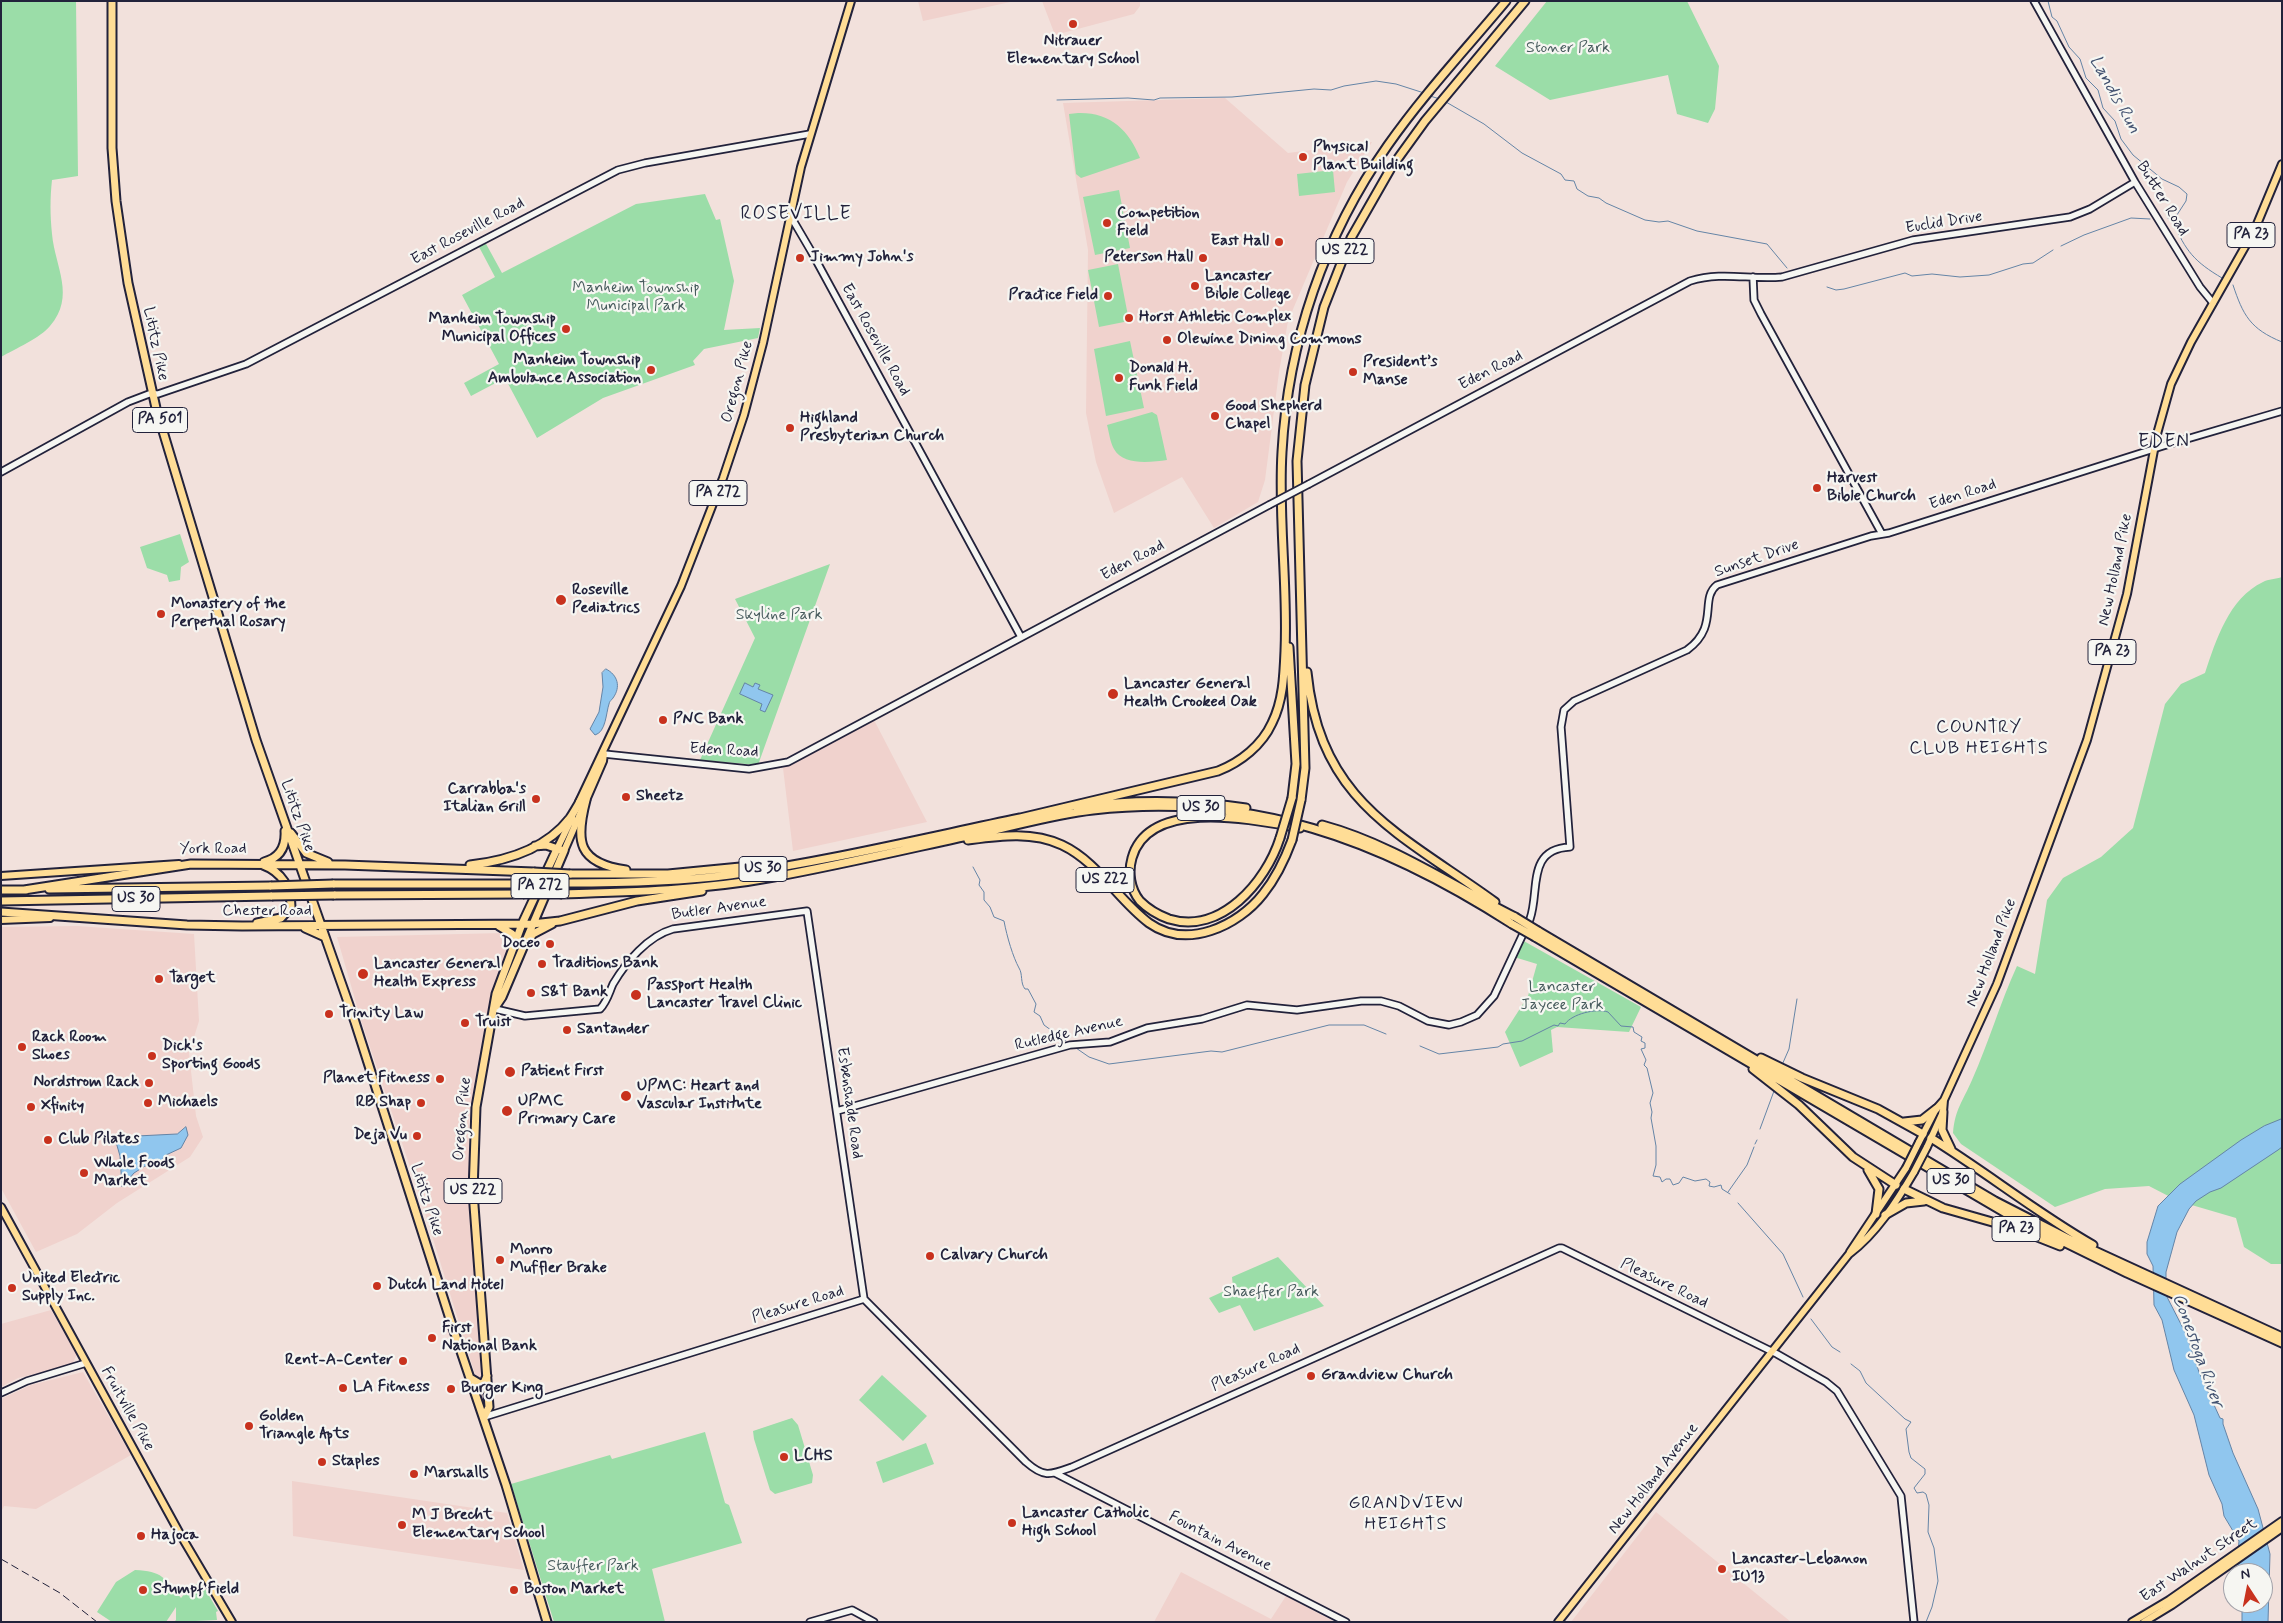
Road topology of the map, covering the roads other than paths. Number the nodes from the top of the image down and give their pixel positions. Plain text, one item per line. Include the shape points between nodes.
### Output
1 (112, 1) edge
2 (851, 1) edge
3 (1506, 1) edge
4 (1525, 1) edge
5 (2034, 1) edge
6 (810, 134) junction
7 (2282, 164) edge
8 (2135, 182) junction
9 (789, 217) junction
10 (1753, 277) junction
11 (2213, 302) junction
12 (152, 395) junction
13 (2282, 411) edge
14 (2154, 449) junction
15 (1, 472) edge
16 (1882, 534) junction
17 (1299, 553) junction
18 (1286, 625) junction
19 (1021, 637) junction
20 (604, 754) junction
21 (584, 799) junction
22 (1016, 819) junction
23 (285, 824) junction
24 (956, 832) junction
25 (1356, 842) junction
26 (535, 846) junction
27 (1570, 847) joint
28 (561, 850) junction
29 (869, 857) junction
30 (191, 864) junction
31 (254, 864) junction
32 (300, 865) junction
33 (344, 865) junction
34 (425, 867) junction
35 (668, 874) junction
36 (1, 876) edge
37 (746, 882) junction
38 (1, 890) edge
39 (24, 890) junction
40 (1, 901) edge
41 (807, 911) joint
42 (1, 912) edge
43 (84, 917) junction
44 (1, 920) edge
45 (560, 920) junction
46 (1514, 921) junction
47 (478, 924) junction
48 (522, 924) junction
49 (532, 924) junction
50 (242, 926) junction
51 (297, 926) junction
52 (322, 926) junction
53 (1537, 934) junction
54 (325, 937) junction
55 (518, 948) junction
56 (495, 1008) junction
57 (1778, 1077) junction
58 (1940, 1110) junction
59 (836, 1111) junction
60 (1901, 1122) junction
61 (1924, 1134) junction
62 (1931, 1138) junction
63 (1953, 1151) junction
64 (1865, 1166) junction
65 (1896, 1185) junction
66 (1904, 1189) junction
67 (1928, 1201) junction
68 (1, 1207) edge
69 (1876, 1214) junction
70 (1885, 1215) junction
71 (1849, 1254) junction
72 (2124, 1263) junction
73 (2127, 1273) junction
74 (864, 1299) junction
75 (2246, 1319) junction
76 (2253, 1330) junction
77 (2282, 1333) edge
78 (2282, 1337) edge
79 (2282, 1342) edge
80 (2282, 1347) edge
81 (1772, 1352) junction
82 (86, 1363) junction
83 (488, 1375) junction
84 (470, 1377) junction
85 (1, 1393) edge
86 (484, 1417) junction
87 (1055, 1473) junction
88 (2282, 1521) edge
89 (2282, 1528) edge
90 (2196, 1585) junction
91 (232, 1622) edge
92 (548, 1622) edge
93 (810, 1622) edge
94 (874, 1622) edge
95 (1346, 1622) edge
96 (1558, 1622) edge
97 (1914, 1622) edge
98 (2132, 1622) edge
99 (2144, 1622) edge

1 - 12 highway, Lititz Pike / PA 501 via 112,148 116,201 128,283
2 - 6 main road, Oregon Pike / PA 272
3 - 18 highway, US 222 via 1416,108 1380,157 1344,218 1315,286 1294,358 1284,430 1281,479
4 - 17 highway, US 222 via 1408,144 1366,208 1344,254 1324,307 1303,399 1297,461
5 - 8 street, Butter Road
6 - 9 main road, Oregon Pike / PA 272
6 - 12 street, East Roseville Road via 618,170 246,364
7 - 11 main road, New Holland Pike / PA 23 via 2255,229
8 - 10 street, Euclid Drive via 2070,217 1913,240 1790,275
8 - 11 street, Butter Road via 2200,287
9 - 19 street, East Roseville Road via 811,251
9 - 20 main road, Oregon Pike / PA 272 via 763,343 724,478 690,566
10 - 16 street via 1754,300 1761,314
10 - 19 street, Eden Road, bridge via 1719,275 1685,283
11 - 14 main road, New Holland Pike / PA 23 via 2171,383
12 - 15 street, East Roseville Road via 118,408
12 - 23 highway, Lititz Pike / PA 501 via 256,739
13 - 14 street, Eden Road
14 - 16 street, Eden Road
14 - 58 main road, New Holland Pike / PA 23 via 2127,594 2087,740 1997,984
16 - 27 street, Sunset Drive via 1717,585 1709,594 1704,632 1694,644 1574,701 1564,710 1561,727
17 - 29 highway, US 222, bridge via 1305,768 1301,800 1292,840 1270,884 1252,906 1208,932 1188,935 1166,932 1150,924 1088,863 1060,845 1035,837 989,837
17 - 46 highway via 1311,702 1325,746 1342,780 1383,823
18 - 22 highway, US 222 via 1283,684 1278,710 1269,730 1243,758 1218,771
18 - 25 highway, bridge via 1296,764 1292,798 1280,838 1269,863 1253,886 1228,909 1212,918 1194,922 1166,918 1148,908 1132,886 1131,863 1141,840 1160,826 1184,820 1214,817 1263,821 1322,832
19 - 20 street, Eden Road via 782,764 749,769
20 - 21 main road, Oregon Pike / PA 272
21 - 26 highway via 560,828
21 - 28 main road, Oregon Pike / PA 272
21 - 35 highway via 580,831 582,845 588,855 599,863 618,869
22 - 24 highway, US 30
22 - 46 highway, US 30 via 1090,805 1146,801 1201,802 1265,811 1332,827 1369,841 1424,867
23 - 31 highway via 286,840 281,853 268,861
23 - 32 highway, Lititz Pike / PA 501
23 - 33 highway via 306,853
24 - 35 highway via 759,865
24 - 39 highway, US 30, bridge via 790,865 668,880
25 - 29 highway, US 30 via 1312,826 1263,815 1150,806 1061,815
25 - 46 highway, US 30 via 1434,878
26 - 28 highway via 542,844
26 - 34 highway via 492,862
27 - 59 street, Rutledge Avenue via 1551,852 1539,864 1530,919 1494,996 1477,1015 1461,1022 1442,1025 1381,1001 1297,1010 1247,1005 1202,1019 1147,1028 1110,1042 1070,1046
28 - 48 highway, Oregon Pike / PA 272
28 - 49 highway, Oregon Pike / PA 272
29 - 37 highway, US 30
30 - 31 highway, York Road
30 - 36 main road, York Road
30 - 39 highway
31 - 32 highway, York Road
31 - 50 highway via 270,868 283,879 291,907 280,918
32 - 33 highway, York Road
32 - 52 highway, Lititz Pike / US 222
33 - 34 highway, York Road
34 - 35 highway, bridge via 570,874
37 - 40 highway, US 30, bridge via 562,894
37 - 45 highway, US 222 via 637,901
38 - 39 highway, US 30
41 - 56 street, Butler Avenue via 673,929 659,934 624,968 600,1009 525,1016
41 - 59 street, Esbenshade Road
42 - 43 highway
43 - 44 main road, Chester Road
43 - 50 highway, Chester Road
45 - 49 highway, Chester Road
45 - 55 highway, US 222 via 533,934
46 - 53 highway, US 30, bridge
47 - 48 highway, Chester Road
47 - 52 highway, Chester Road
47 - 55 highway via 509,931
48 - 49 highway, Chester Road
48 - 55 highway, Oregon Pike / PA 272
49 - 55 highway, Oregon Pike / PA 272
50 - 51 highway, Chester Road
51 - 52 highway, Chester Road
51 - 54 highway
52 - 54 highway, Lititz Pike / US 222
53 - 57 highway, US 30 via 1671,1010
53 - 57 highway, US 30 via 1726,1050
54 - 84 highway, Lititz Pike / US 222
55 - 56 highway, Oregon Pike / US 222 via 496,994
56 - 83 highway, Oregon Pike / US 222 via 478,1090 473,1161
57 - 60 highway via 1878,1110
57 - 64 highway
57 - 72 highway, US 30 via 1995,1201
57 - 73 highway, US 30 via 2009,1215
58 - 60 highway via 1922,1120
58 - 61 main road, New Holland Pike / PA 23
58 - 62 main road, New Holland Pike
58 - 63 highway via 1943,1133
59 - 74 street, Esbenshade Road
60 - 61 highway
61 - 62 main road
61 - 65 main road, New Holland Pike / PA 23, bridge
62 - 63 highway
62 - 66 main road, New Holland Pike, bridge
63 - 72 highway, PA 23 via 2059,1225
64 - 65 highway
64 - 69 highway via 1878,1185
65 - 66 main road, PA 23
65 - 69 main road, New Holland Pike
66 - 67 highway, PA 23
66 - 70 main road, New Holland Pike
67 - 70 highway via 1906,1203
67 - 73 highway, PA 23 via 2028,1233
68 - 82 main road, Fruitville Pike
69 - 71 main road, New Holland Pike
70 - 71 main road, New Holland Pike via 1858,1248
71 - 81 main road, New Holland Pike
72 - 75 highway, US 30
73 - 76 highway, US 30
74 - 86 street, Pleasure Road
74 - 87 street, Pleasure Road via 1026,1462 1046,1475
75 - 77 highway
75 - 78 highway, US 30
76 - 79 highway, US 30
76 - 80 highway
81 - 87 street, Pleasure Road via 1559,1248
81 - 96 main road, New Holland Avenue
81 - 97 street, Pleasure Road via 1837,1391 1900,1493
82 - 85 street via 27,1381
82 - 91 main road, Fruitville Pike
83 - 84 highway via 480,1384
83 - 86 highway, Oregon Pike / US 222 via 489,1407
84 - 86 highway, Lititz Pike / US 222
86 - 92 highway, Lititz Pike / US 222
87 - 95 street, Fountain Avenue
88 - 90 main road, East Walnut Street
89 - 90 main road, East Walnut Street
90 - 98 main road, East Walnut Street
90 - 99 main road, East Walnut Street
93 - 94 street via 852,1610

